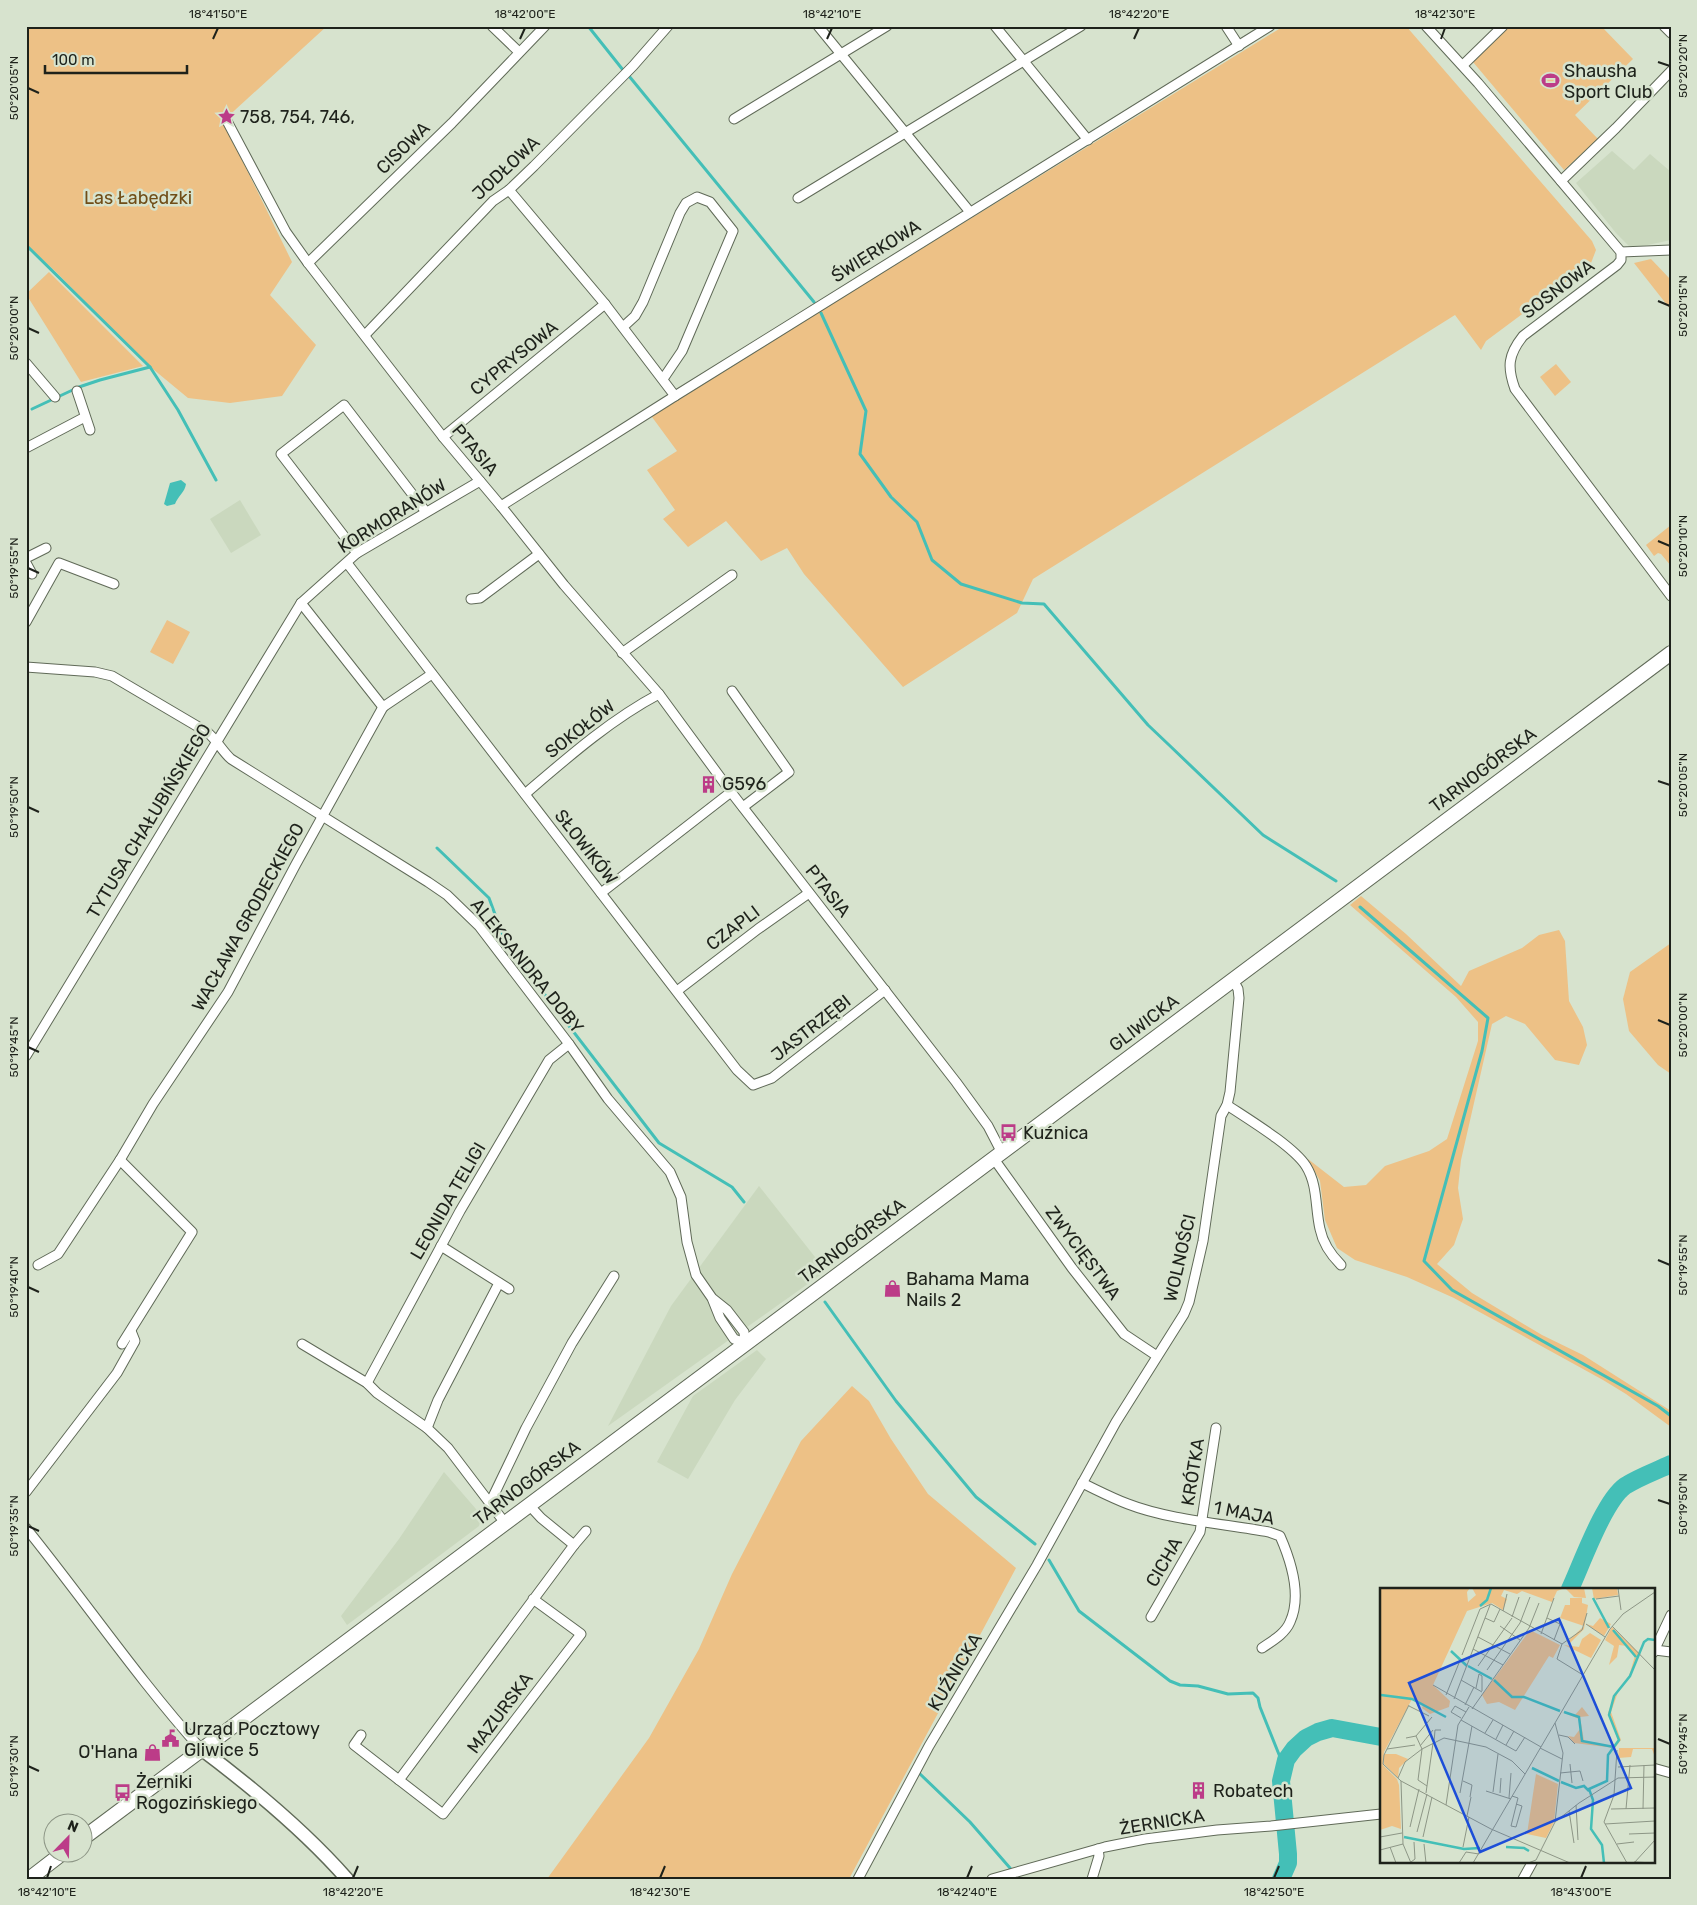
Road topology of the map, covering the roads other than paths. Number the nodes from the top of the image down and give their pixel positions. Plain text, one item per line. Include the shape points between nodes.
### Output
1 (492, 26) edge
2 (545, 26) edge
3 (668, 26) edge
4 (818, 26) edge
5 (887, 26) edge
6 (995, 26) edge
7 (1080, 26) edge
8 (1226, 26) edge
9 (1270, 26) edge
10 (1426, 26) edge
11 (1503, 26) edge
12 (1664, 26) edge
13 (1671, 33) edge
14 (1238, 46) junction
15 (519, 52) junction
16 (841, 54) junction
17 (1023, 62) junction
18 (1463, 65) junction
19 (1671, 71) edge
20 (734, 119) dead end
21 (227, 121) dead end
22 (905, 134) junction
23 (1088, 140) junction
24 (1561, 180) junction
25 (509, 190) junction
26 (798, 198) dead end
27 (970, 212) junction
28 (1671, 250) edge
29 (1620, 252) junction
30 (308, 263) junction
31 (605, 304) junction
32 (623, 327) junction
33 (365, 334) junction
34 (26, 363) edge
35 (663, 379) junction
36 (77, 391) dead end
37 (55, 396) dead end
38 (675, 396) junction
39 (85, 417) junction
40 (90, 430) dead end
41 (443, 437) junction
42 (26, 448) edge
43 (480, 481) junction
44 (501, 506) junction
45 (426, 512) junction
46 (46, 548) dead end
47 (357, 553) junction
48 (540, 554) junction
49 (26, 558) edge
50 (26, 563) edge
51 (347, 563) junction
52 (32, 574) dead end
53 (732, 575) dead end
54 (114, 584) dead end
55 (1671, 596) edge
56 (471, 599) dead end
57 (301, 603) junction
58 (26, 622) edge
59 (622, 653) junction
60 (1671, 653) edge
61 (26, 667) edge
62 (432, 674) junction
63 (732, 691) dead end
64 (659, 694) junction
65 (383, 708) junction
66 (216, 741) junction
67 (731, 792) junction
68 (524, 794) junction
69 (743, 807) junction
70 (322, 817) junction
71 (601, 893) junction
72 (809, 893) junction
73 (1318, 917) joint
74 (1233, 980) junction
75 (885, 990) junction
76 (677, 991) junction
77 (569, 1044) junction
78 (26, 1056) edge
79 (753, 1085) joint
80 (1227, 1105) junction
81 (998, 1156) junction
82 (120, 1160) junction
83 (441, 1246) junction
84 (38, 1265) dead end
85 (1341, 1265) dead end
86 (614, 1276) dead end
87 (499, 1283) junction
88 (509, 1289) dead end
89 (131, 1331) junction
90 (745, 1343) junction
91 (122, 1344) dead end
92 (302, 1344) dead end
93 (1157, 1356) junction
94 (367, 1383) junction
95 (427, 1428) junction
96 (1216, 1428) dead end
97 (1082, 1483) junction
98 (26, 1492) edge
99 (490, 1503) junction
100 (529, 1506) junction
101 (1201, 1521) junction
102 (505, 1523) junction
103 (27, 1530) edge
104 (586, 1531) dead end
105 (574, 1545) junction
106 (533, 1599) junction
107 (1671, 1615) edge
108 (1151, 1617) dead end
109 (1262, 1648) dead end
110 (1654, 1652) edge
111 (1671, 1652) edge
112 (362, 1736) dead end
113 (201, 1749) junction
114 (1654, 1768) edge
115 (1671, 1773) edge
116 (399, 1780) junction
117 (1380, 1814) edge
118 (92, 1831) edge
119 (1098, 1850) junction
120 (51, 1862) edge
121 (1532, 1862) edge
122 (1015, 1876) edge
123 (29, 1879) edge
124 (347, 1879) edge
125 (858, 1879) edge
126 (992, 1879) edge
127 (1092, 1879) edge
128 (1523, 1879) edge

1 - 15 street
2 - 15 street, CISOWA
3 - 25 street, JODŁOWA via 633,66
4 - 16 street
5 - 16 street
6 - 17 street
7 - 17 street
8 - 14 street
9 - 14 street, ŚWIERKOWA
10 - 18 street
11 - 18 street
12 - 13 street
14 - 23 street, ŚWIERKOWA
15 - 30 street, CISOWA via 452,123
16 - 20 street
16 - 22 street
17 - 22 street
17 - 23 street
18 - 24 street
19 - 24 street
21 - 30 street, PTASIA via 286,232
22 - 26 street
22 - 27 street
23 - 27 street, ŚWIERKOWA
24 - 29 street
25 - 31 street
25 - 33 street, JODŁOWA via 493,201
27 - 38 street, ŚWIERKOWA
28 - 29 street
29 - 55 street, SOSNOWA via 1621,260 1617,265 1523,336 1514,347 1509,374 1514,389
30 - 33 street, PTASIA
31 - 32 street
31 - 41 street, CYPRYSOWA
32 - 35 street
32 - 35 street via 643,302 686,204 697,197 710,202 733,231 682,351
33 - 41 street, PTASIA
34 - 37 street
35 - 38 street
36 - 39 street
38 - 44 street, ŚWIERKOWA
39 - 40 street
39 - 42 street
41 - 43 street, PTASIA
43 - 44 street, PTASIA
43 - 45 street, KORMORANÓW
44 - 48 street, PTASIA
45 - 47 street, KORMORANÓW
45 - 47 street via 344,405 281,454
46 - 49 street
47 - 51 street, KORMORANÓW
48 - 56 street via 480,598
48 - 59 street, PTASIA
50 - 52 street
51 - 57 street, KORMORANÓW
51 - 62 street, SŁOWIKÓW
53 - 59 street
54 - 58 street via 59,563
57 - 65 street
57 - 66 street, TYTUSA CHAŁUBIŃSKIEGO
59 - 64 street, PTASIA
60 - 73 main road, TARNOGÓRSKA
61 - 66 street, ALEKSANDRA DOBY via 112,676 199,727
62 - 65 street
62 - 68 street, SŁOWIKÓW
63 - 69 street via 789,772
64 - 67 street, PTASIA
64 - 68 street, SOKOŁÓW via 636,706
65 - 70 street, WACŁAWA GRODECKIEGO
66 - 70 street, ALEKSANDRA DOBY via 231,760
66 - 78 street, TYTUSA CHAŁUBIŃSKIEGO
67 - 69 street, PTASIA
67 - 71 street
68 - 71 street, SŁOWIKÓW
69 - 72 street, PTASIA
70 - 77 street, ALEKSANDRA DOBY via 428,882 463,910
70 - 82 street, WACŁAWA GRODECKIEGO via 228,992 153,1104
71 - 76 street, SŁOWIKÓW
72 - 75 street, PTASIA
72 - 76 street, CZAPLI
73 - 74 main road, GLIWICKA
74 - 80 street, WOLNOŚCI via 1239,998
74 - 81 main road, GLIWICKA
75 - 79 street, JASTRZĘBI via 772,1078
75 - 81 street, PTASIA via 988,1126
76 - 79 street, SŁOWIKÓW via 737,1070
77 - 83 street, LEONIDA TELIGI via 549,1060
77 - 90 street, ALEKSANDRA DOBY via 608,1099 670,1172 681,1197 696,1275 712,1298 727,1310 744,1332
80 - 85 street via 1296,1154 1306,1166 1314,1185 1320,1231 1330,1253
80 - 93 street, WOLNOŚCI via 1220,1116 1203,1240 1189,1302
81 - 90 main road, TARNOGÓRSKA
81 - 93 street, ZWYCIĘSTWA via 1072,1268 1124,1334
82 - 84 street, WACŁAWA GRODECKIEGO via 58,1254
82 - 89 street via 192,1232
83 - 87 street
83 - 94 street, LEONIDA TELIGI
86 - 99 street via 572,1343
87 - 88 street
87 - 95 street via 438,1400
89 - 91 street
89 - 98 street via 135,1341 117,1372
90 - 100 main road, TARNOGÓRSKA
92 - 94 street
93 - 97 street, WOLNOŚCI
94 - 95 street
95 - 99 street via 448,1448
96 - 101 street, KRÓTKA
97 - 101 street, 1 MAJA via 1129,1504
97 - 125 street, KUŹNICKA via 929,1746
99 - 102 street
100 - 102 main road, TARNOGÓRSKA
100 - 105 street
101 - 108 street, CICHA via 1200,1532
101 - 109 street, 1 MAJA via 1280,1536 1288,1553 1294,1604 1290,1623
102 - 113 main road, TARNOGÓRSKA
103 - 113 street via 148,1688
104 - 105 street
105 - 106 street
106 - 116 street
106 - 116 street, MAZURSKA via 581,1634 442,1814
107 - 110 street
110 - 111 street
112 - 116 street, MAZURSKA via 354,1746
113 - 118 main road, TARNOGÓRSKA
113 - 124 street via 293,1824 326,1854
114 - 115 street
117 - 119 street, ŻERNICKA via 1178,1834
119 - 122 street, ŻERNICKA
119 - 127 street, ŻERNICKA
120 - 123 main road
121 - 128 street
122 - 126 street, ŻERNICKA

